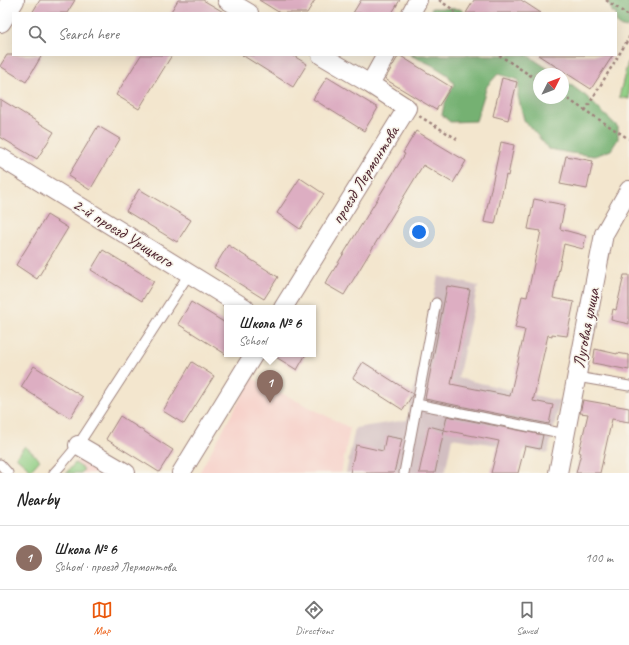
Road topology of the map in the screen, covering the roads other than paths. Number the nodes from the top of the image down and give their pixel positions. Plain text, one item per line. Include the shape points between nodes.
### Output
1 (13, 0) edge
2 (227, 0) edge
3 (418, 0) edge
4 (247, 12) edge
5 (412, 12) edge
6 (0, 20) edge
7 (323, 56) edge
8 (385, 56) edge
9 (370, 84) junction
10 (0, 158) edge
11 (629, 190) edge
12 (189, 274) junction
13 (436, 302) dead end
14 (240, 305) edge
15 (285, 305) edge
16 (252, 357) edge
17 (577, 377) junction
18 (629, 386) edge
19 (417, 404) junction
20 (566, 434) junction
21 (78, 445) junction
22 (0, 464) edge
23 (8, 473) edge
24 (54, 473) edge
25 (126, 473) edge
26 (181, 473) edge
27 (404, 473) edge
28 (558, 473) edge

1 - 6 highway
2 - 4 street
3 - 5 street
7 - 9 street, проезд Лермонтова
8 - 9 street
9 - 15 street, проезд Лермонтова via 407,108
10 - 12 street, 2-й проезд Урицкого
11 - 17 street, Луговая улица via 604,234
12 - 14 street, 2-й проезд Урицкого
12 - 21 lane
13 - 19 lane
16 - 26 street
17 - 18 lane
17 - 20 street, Луговая улица
19 - 20 lane
19 - 27 lane
20 - 28 street, Луговая улица
21 - 24 lane
21 - 25 street
22 - 23 lane

